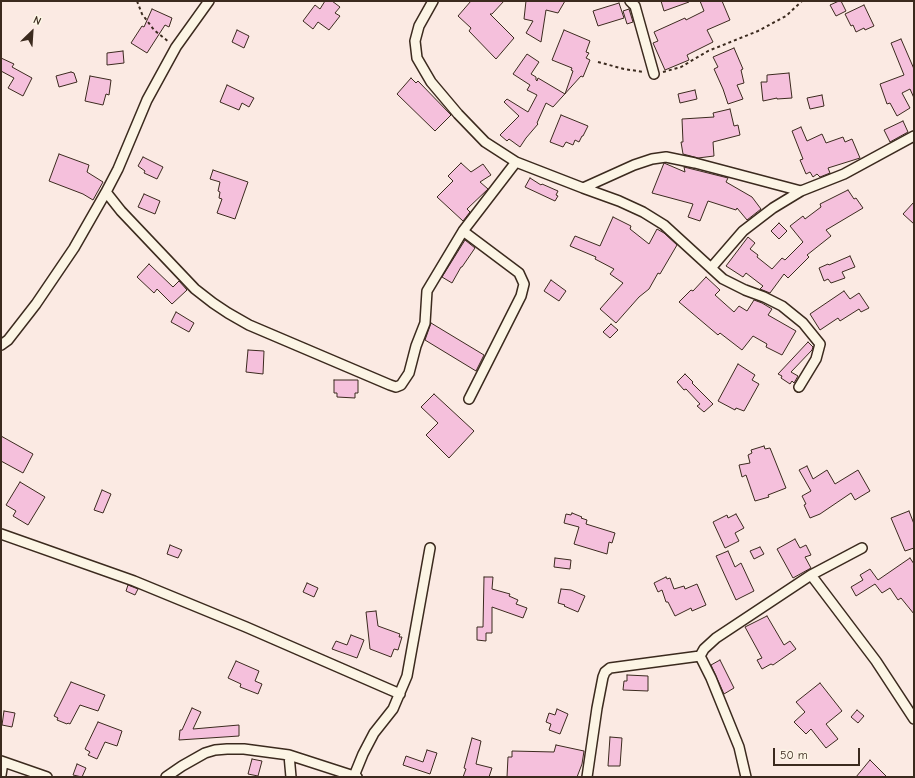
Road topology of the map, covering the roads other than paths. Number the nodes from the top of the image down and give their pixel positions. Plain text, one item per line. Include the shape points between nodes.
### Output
1 (209, 1) edge
2 (433, 1) edge
3 (630, 1) edge
4 (654, 74) road end
5 (914, 136) edge
6 (516, 162) junction
7 (583, 188) junction
8 (801, 191) junction
9 (106, 192) junction
10 (463, 231) junction
11 (711, 268) junction
12 (1, 345) edge
13 (799, 387) dead end
14 (469, 399) dead end
15 (1, 534) edge
16 (430, 548) dead end
17 (862, 548) dead end
18 (811, 575) junction
19 (700, 656) junction
20 (400, 694) junction
21 (914, 719) edge
22 (289, 755) junction
23 (2, 761) edge
24 (1, 775) edge
25 (356, 776) edge
26 (47, 777) edge
27 (166, 777) edge
28 (291, 777) edge
29 (587, 777) edge
30 (746, 777) edge

1 - 9 street via 176,47 147,100
2 - 6 street via 419,26 415,41 417,58 431,82 458,114 485,142
3 - 4 street via 635,6
5 - 8 street via 844,174
6 - 7 street
6 - 10 street
7 - 8 street via 634,165 666,157
7 - 11 street via 619,200 659,221
8 - 11 street via 743,231
9 - 10 street via 195,289 228,314 396,387 402,384 408,374 425,323 427,291
9 - 12 street via 74,248 36,304 8,340
10 - 14 street via 520,273 524,284 521,296
11 - 13 street via 723,279 782,306 803,323 820,344 816,359
15 - 20 street via 134,581
16 - 20 street via 406,676
17 - 18 street
18 - 19 street via 716,638
18 - 21 street via 876,661
19 - 29 street via 610,668 605,672
19 - 30 street via 739,747
20 - 25 street via 374,733 363,754
22 - 25 street
22 - 27 street via 244,749 215,750
22 - 28 street
23 - 24 street
23 - 26 street

